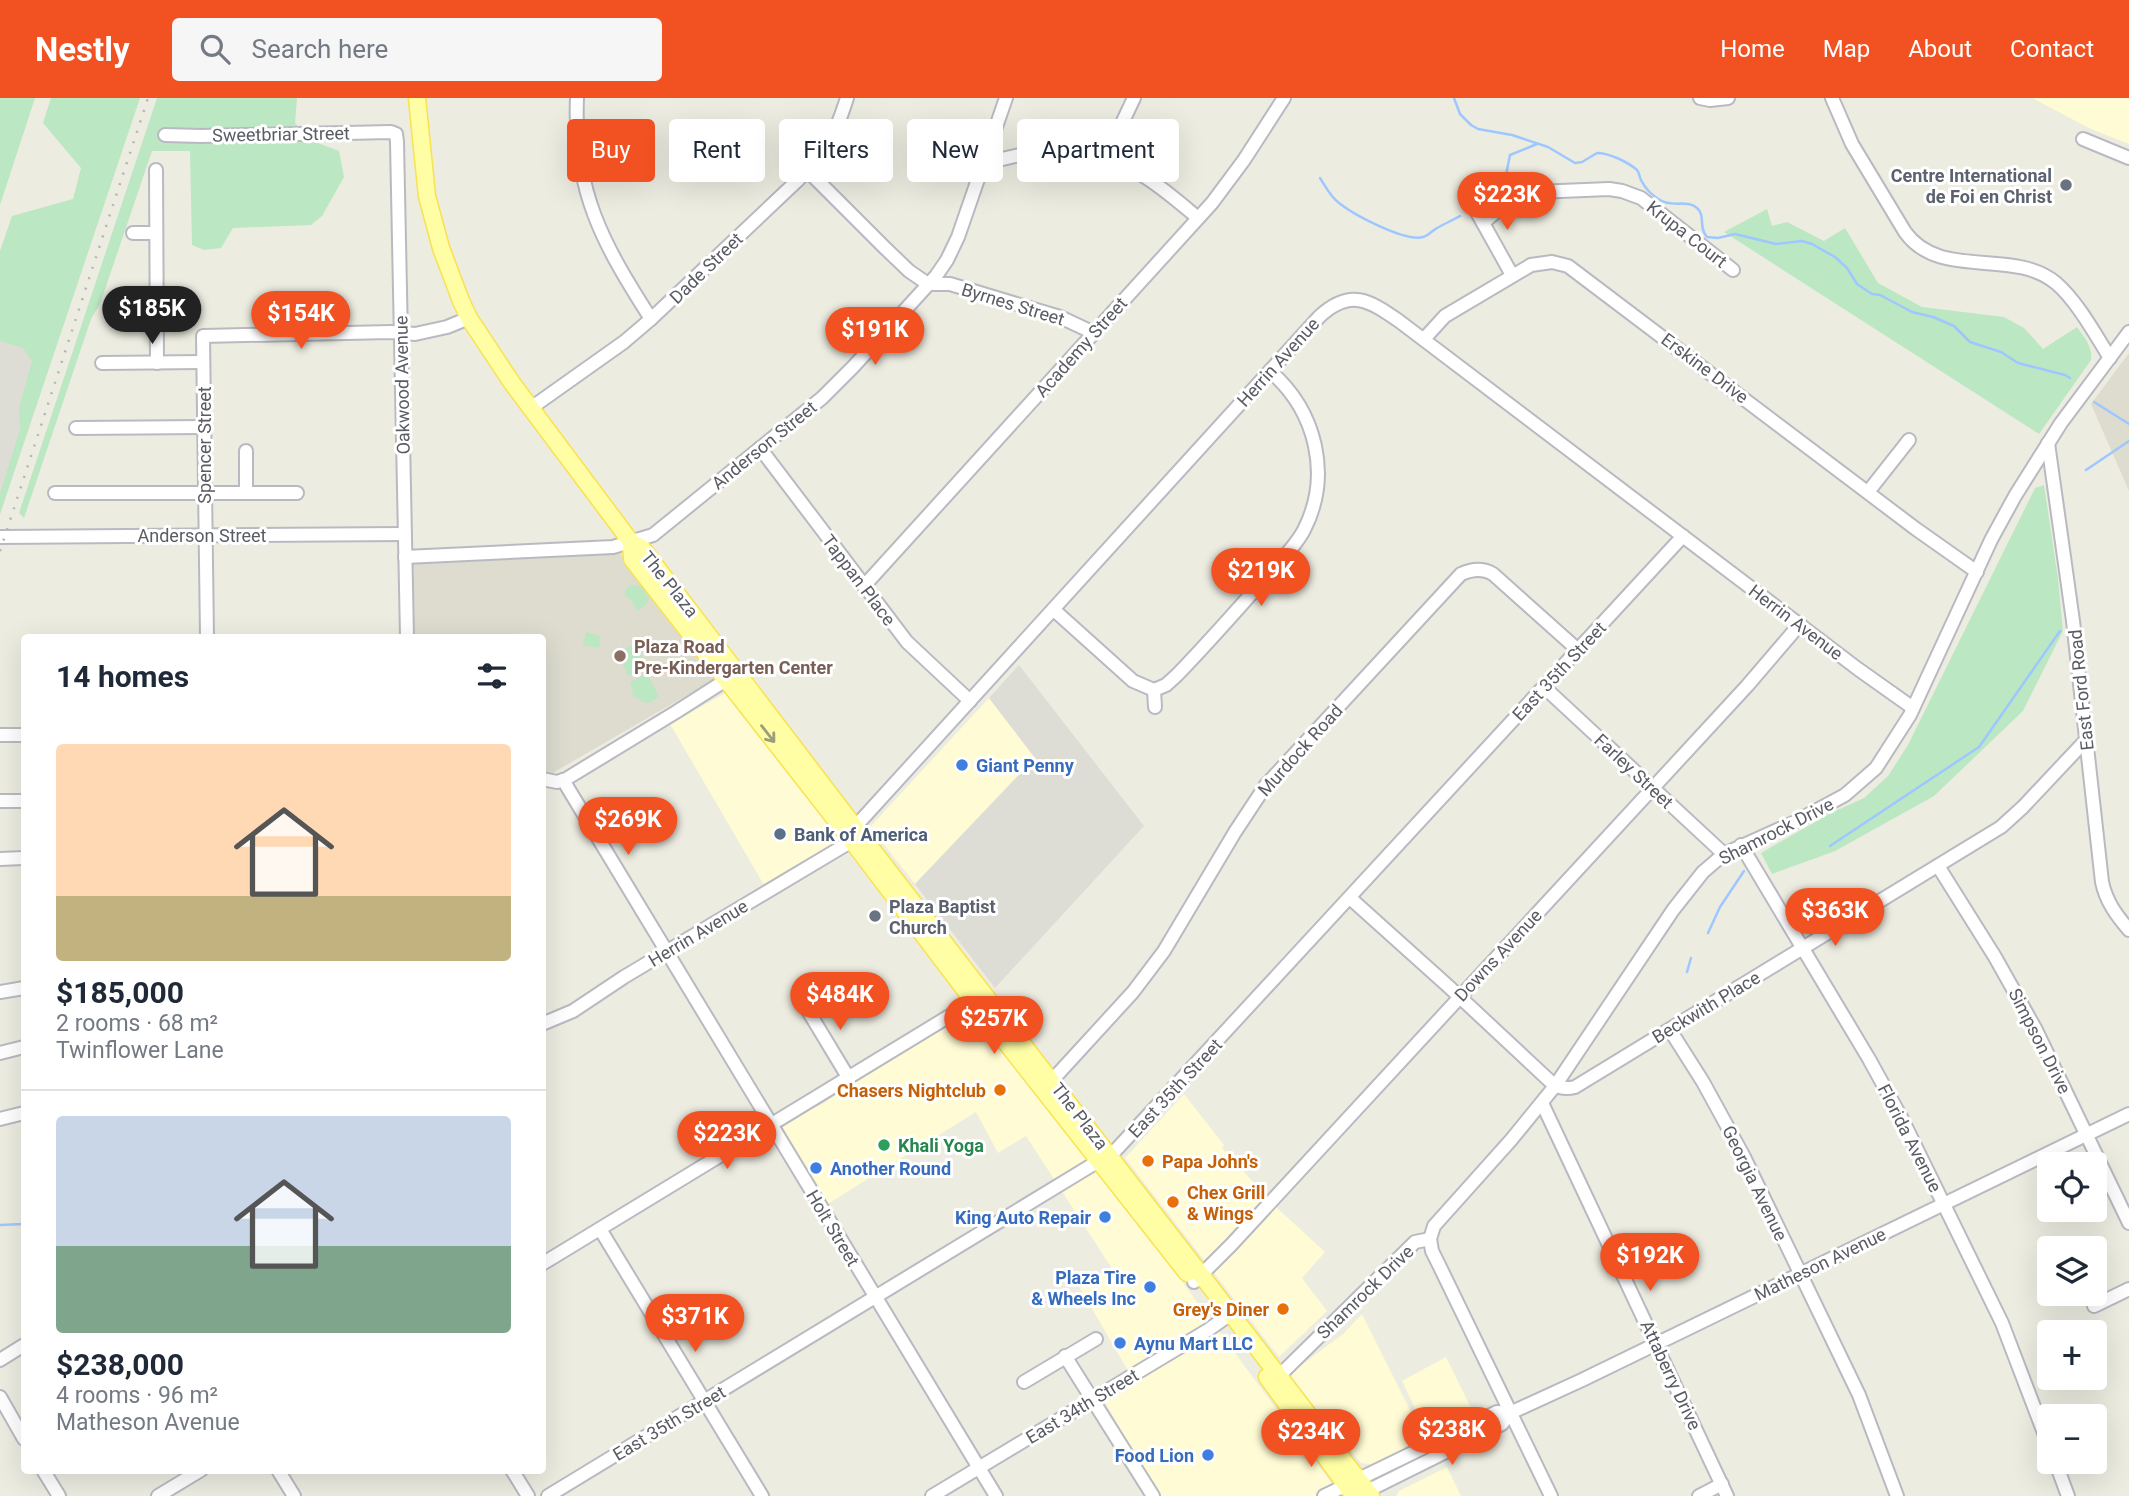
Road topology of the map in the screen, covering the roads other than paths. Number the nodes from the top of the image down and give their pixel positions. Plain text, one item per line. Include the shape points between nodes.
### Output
1 (417, 98) edge
2 (577, 98) edge
3 (848, 98) edge
4 (1006, 98) edge
5 (1134, 98) edge
6 (1283, 98) edge
7 (1700, 98) edge
8 (1728, 98) edge
9 (1832, 98) edge
10 (840, 119) edge
11 (999, 119) edge
12 (1124, 119) edge
13 (396, 134) joint
14 (165, 135) dead end
15 (2083, 139) dead end
16 (2129, 158) edge
17 (156, 170) dead end
18 (794, 182) edge
19 (819, 182) edge
20 (977, 182) edge
21 (1151, 182) edge
22 (1473, 205) dead end
23 (1198, 218) junction
24 (1483, 223) junction
25 (134, 233) dead end
26 (156, 233) junction
27 (1733, 270) dead end
28 (1512, 275) junction
29 (928, 284) junction
30 (157, 299) junction
31 (121, 300) dead end
32 (469, 318) junction
33 (651, 319) junction
34 (2129, 332) edge
35 (401, 333) junction
36 (1094, 333) junction
37 (1424, 339) junction
38 (2110, 358) junction
39 (203, 362) junction
40 (102, 363) dead end
41 (157, 363) junction
42 (1270, 371) junction
43 (531, 408) junction
44 (204, 427) junction
45 (76, 428) dead end
46 (1909, 440) dead end
47 (2048, 443) junction
48 (760, 448) junction
49 (246, 451) dead end
50 (297, 492) dead end
51 (1868, 492) junction
52 (55, 493) dead end
53 (204, 493) junction
54 (247, 493) junction
55 (405, 534) junction
56 (204, 536) junction
57 (1683, 536) junction
58 (0, 537) edge
59 (631, 542) junction
60 (405, 557) junction
61 (1976, 572) junction
62 (864, 586) junction
63 (1054, 610) junction
64 (1800, 624) junction
65 (207, 634) edge
66 (407, 634) edge
67 (1578, 650) junction
68 (726, 680) junction
69 (1544, 688) junction
70 (1154, 690) junction
71 (970, 701) junction
72 (1155, 706) dead end
73 (1913, 708) junction
74 (0, 735) edge
75 (21, 735) edge
76 (2086, 740) junction
77 (546, 780) edge
78 (563, 780) junction
79 (1652, 788) junction
80 (0, 801) edge
81 (21, 801) edge
82 (854, 834) junction
83 (1741, 845) junction
84 (1724, 854) junction
85 (21, 858) edge
86 (0, 859) edge
87 (1938, 866) junction
88 (1350, 898) junction
89 (2129, 930) edge
90 (1803, 948) junction
91 (666, 952) junction
92 (21, 988) edge
93 (0, 992) edge
94 (1459, 997) junction
95 (980, 998) junction
96 (804, 1004) dead end
97 (546, 1022) edge
98 (1670, 1030) junction
99 (21, 1047) edge
100 (0, 1053) edge
101 (848, 1077) junction
102 (1048, 1085) junction
103 (1555, 1086) junction
104 (1542, 1103) junction
105 (21, 1114) edge
106 (2129, 1114) edge
107 (0, 1119) edge
108 (770, 1125) junction
109 (2087, 1134) junction
110 (1104, 1158) junction
111 (1943, 1204) junction
112 (2129, 1223) edge
113 (600, 1229) junction
114 (1430, 1239) junction
115 (546, 1262) edge
116 (1800, 1273) junction
117 (1198, 1279) junction
118 (2129, 1289) edge
119 (876, 1298) junction
120 (2107, 1300) edge
121 (1227, 1317) junction
122 (1096, 1339) dead end
123 (1656, 1344) junction
124 (21, 1347) edge
125 (1065, 1356) junction
126 (0, 1360) edge
127 (1279, 1376) junction
128 (1024, 1382) dead end
129 (0, 1397) edge
130 (1091, 1399) junction
131 (705, 1402) junction
132 (1510, 1413) junction
133 (2037, 1414) edge
134 (21, 1434) edge
135 (979, 1468) junction
136 (45, 1474) edge
137 (194, 1474) edge
138 (280, 1474) edge
139 (514, 1474) edge
140 (2060, 1474) edge
141 (1725, 1490) edge
142 (1359, 1491) edge
143 (59, 1496) edge
144 (158, 1496) edge
145 (294, 1496) edge
146 (528, 1496) edge
147 (548, 1496) edge
148 (762, 1496) edge
149 (932, 1496) edge
150 (996, 1496) edge
151 (1153, 1496) edge
152 (1324, 1496) edge
153 (1550, 1496) edge
154 (1699, 1496) edge
155 (1897, 1496) edge
156 (2068, 1496) edge

1 - 32 main road, The Plaza via 427,196 441,248
2 - 33 street via 578,148 592,211 614,259
3 - 10 street, Dade Street
4 - 11 street, Anderson Street
5 - 12 street
6 - 23 street, Academy Street
7 - 8 street
9 - 38 street via 1852,144 1916,244 1944,258 2022,268 2048,278 2067,295
13 - 14 street, Sweetbriar Street
13 - 35 street, Oakwood Avenue
15 - 16 street
17 - 26 street
18 - 33 street, Dade Street
19 - 29 street
20 - 29 street, Anderson Street via 952,250
21 - 23 street
22 - 24 street
23 - 36 street, Academy Street
24 - 27 street, Krupa Court via 1502,207 1536,192 1622,191 1641,198
24 - 28 street
25 - 26 street
26 - 30 street
28 - 37 street, Erskine Drive via 1445,316
28 - 51 street, Erskine Drive via 1547,262 1577,271
29 - 36 street, Byrnes Street via 950,284 1060,317
29 - 48 street, Anderson Street via 835,385
30 - 31 street
30 - 41 street
32 - 35 street via 447,327
32 - 43 main road, The Plaza
33 - 43 street, Dade Street
34 - 38 street, Shamrock Drive
35 - 39 street, Spencer Street via 203,336
35 - 55 street, Oakwood Avenue
36 - 62 street, Academy Street
37 - 42 street, Herrin Avenue via 1375,304 1348,300 1319,317
37 - 57 street, Herrin Avenue
38 - 47 street, Shamrock Drive
39 - 41 street
39 - 44 street, Spencer Street
40 - 41 street
42 - 63 street, Herrin Avenue
42 - 70 street via 1297,400 1314,439 1318,472 1312,512 1296,542 1251,594 1177,675
43 - 59 main road, The Plaza
44 - 45 street
44 - 53 street, Spencer Street
46 - 51 street
47 - 61 street, Shamrock Drive
47 - 76 street, East Ford Road
48 - 59 street, Anderson Street via 653,534
48 - 62 street, Tappan Place
49 - 54 street
50 - 54 street
51 - 61 street, Erskine Drive
52 - 53 street
53 - 54 street
53 - 56 street, Spencer Street
55 - 56 street, Anderson Street
55 - 60 street, Oakwood Avenue
56 - 58 street, Anderson Street
56 - 65 street, Spencer Street
57 - 64 street, Herrin Avenue
57 - 67 street, East 35th Street
59 - 60 street, Anderson Street via 611,547
59 - 68 main road, The Plaza via 632,559
59 - 82 main road, The Plaza via 642,548 754,692
60 - 66 street, Oakwood Avenue
61 - 73 street, Shamrock Drive
62 - 71 street, Tappan Place via 916,652
63 - 70 street via 1133,681
63 - 71 street, Herrin Avenue
64 - 73 street, Herrin Avenue
64 - 79 street, Downs Avenue
67 - 69 street, East 35th Street
67 - 102 street, Murdock Road via 1493,574 1483,570 1461,573 1266,785 1158,960
68 - 78 street
68 -> 82 main road, The Plaza
69 - 79 street, Farley Street
69 - 88 street, East 35th Street
70 - 72 street
71 - 82 street, Herrin Avenue
73 - 83 street, Shamrock Drive via 1876,768 1855,788 1816,812
74 - 75 street
76 - 87 street, Beckwith Place via 2011,818
76 - 89 street, East Ford Road via 2102,882 2111,907
77 - 78 street
78 - 91 street, Holt Street
79 - 84 street, Farley Street
79 - 94 street, Downs Avenue
80 - 81 street
82 - 91 street, Herrin Avenue
82 - 95 main road, The Plaza
83 - 84 street, Shamrock Drive
83 - 90 street, Florida Avenue
84 - 103 street, Shamrock Drive via 1673,910
85 - 86 street
87 - 90 street, Beckwith Place
87 - 109 street, Simpson Drive via 2018,998
88 - 94 street
88 - 110 street, East 35th Street via 1128,1138
90 - 98 street, Beckwith Place
90 - 111 street, Florida Avenue via 1902,1119
91 - 97 street, Herrin Avenue via 573,1011
91 - 108 street, Holt Street
92 - 93 street
94 - 103 street
94 - 117 street, Downs Avenue
95 - 101 street
95 - 102 main road, The Plaza
96 - 101 street
98 - 103 street, Beckwith Place via 1575,1087
98 - 116 street, Georgia Avenue via 1727,1124
99 - 100 street
101 - 108 street
102 - 110 main road, The Plaza
103 - 104 street, Shamrock Drive
104 - 114 street, Shamrock Drive via 1434,1226
104 - 123 street, Attaberry Drive
105 - 107 street
106 - 109 street, Matheson Avenue
108 - 113 street
108 - 119 street, Holt Street
109 - 111 street, Matheson Avenue
109 - 112 street, Simpson Drive
110 - 117 main road, The Plaza
110 - 119 street, East 35th Street
111 - 116 street, Matheson Avenue
111 - 133 street, Florida Avenue via 2008,1337
113 - 115 street
113 - 131 street
114 - 127 street, Shamrock Drive via 1415,1242
114 - 132 street
116 - 123 street, Matheson Avenue
116 - 155 street, Georgia Avenue via 1863,1406
117 - 121 main road, The Plaza
118 - 120 street
119 - 131 street, East 35th Street
119 - 135 street, Holt Street
121 - 127 main road, The Plaza
121 - 130 street, East 34th Street
121 - 142 main road, The Plaza
122 - 125 street
123 - 132 street, Matheson Avenue
123 - 141 street, Attaberry Drive
124 - 126 street
125 - 128 street
125 - 130 street
127 - 142 main road, The Plaza
129 - 134 street
130 - 135 street, East 34th Street
130 - 151 street
131 - 147 street, East 35th Street
131 - 148 street
132 - 142 street, Matheson Avenue via 1497,1412
132 - 153 street
135 - 149 street, East 34th Street
135 - 150 street, Holt Street
136 - 143 street
137 - 144 street
138 - 145 street
139 - 146 street
140 - 156 street
141 - 154 street
142 - 152 street, Matheson Avenue

